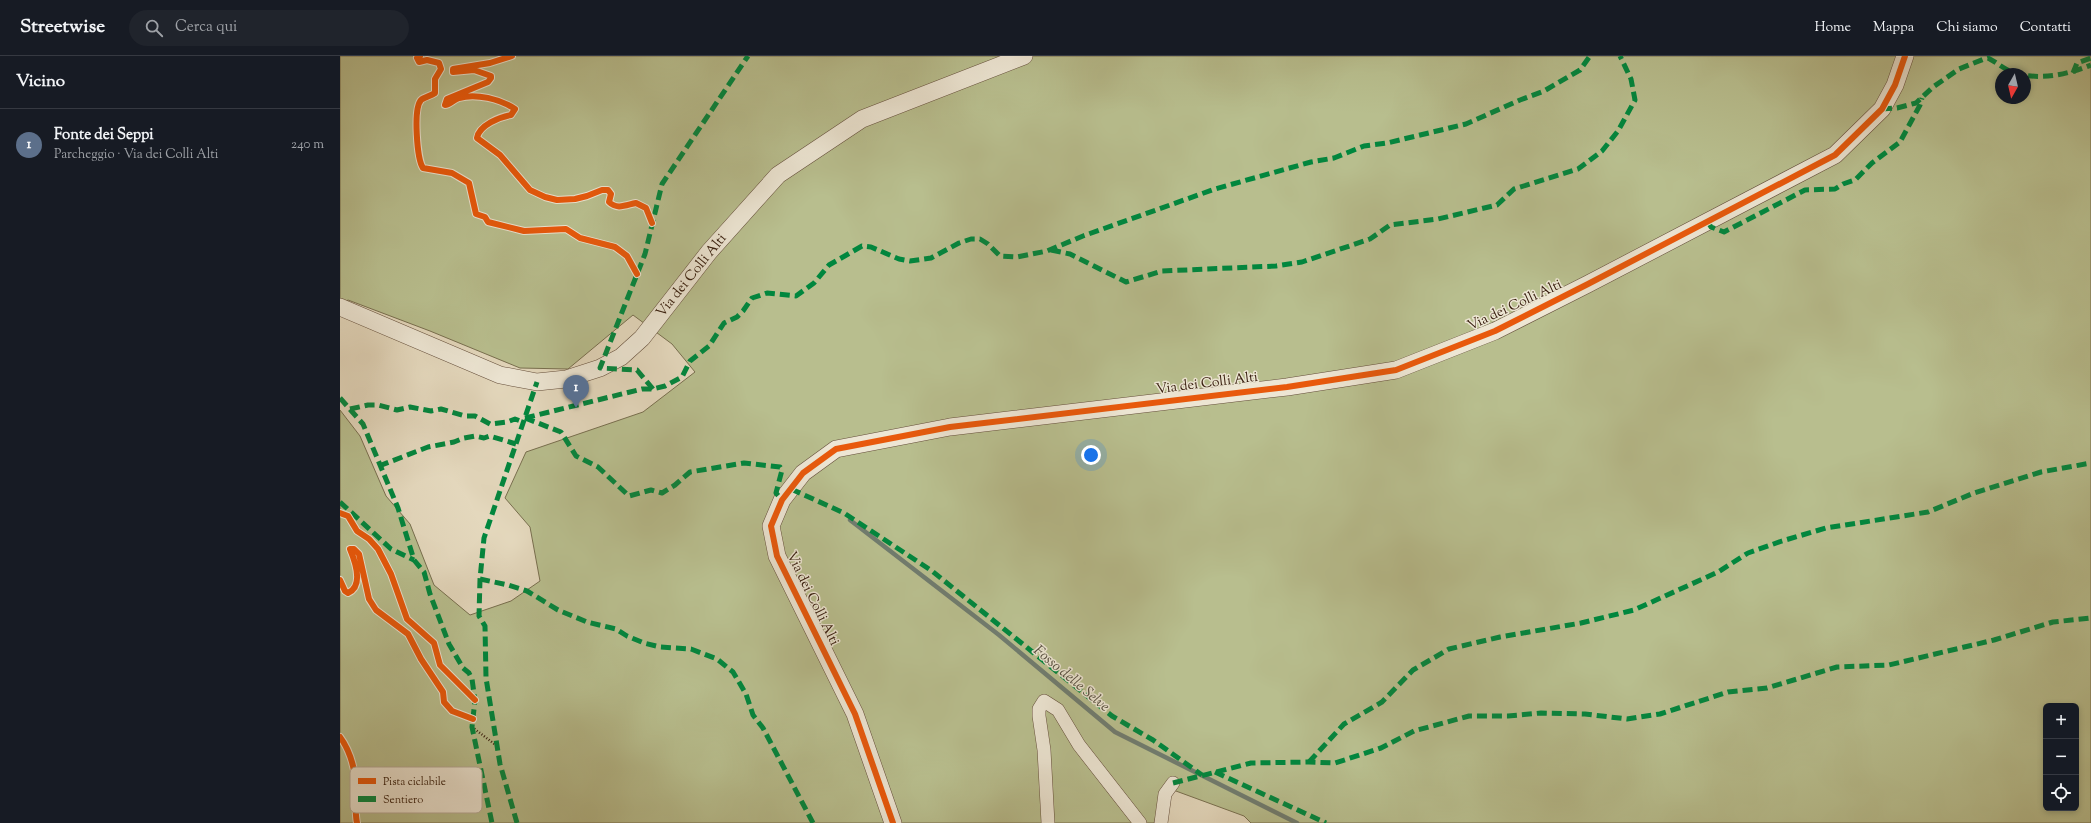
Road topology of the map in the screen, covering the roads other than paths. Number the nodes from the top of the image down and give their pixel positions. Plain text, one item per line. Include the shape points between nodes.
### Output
1 (1024, 56) edge
2 (1904, 56) edge
3 (340, 308) edge
4 (1173, 783) dead end
5 (893, 823) edge
6 (1048, 823) edge
7 (1140, 823) edge
8 (1162, 823) edge

1 - 3 street, Via dei Colli Alti via 862,119 778,175 709,252 642,338 621,356 600,368 566,379 537,382 500,375
2 - 5 street, Via dei Colli Alti via 1895,85 1882,109 1835,155 1501,328 1396,370 1287,387 950,427 836,449 804,474 782,500 771,526 777,556 855,714
4 - 8 street via 1165,794
6 - 7 street via 1039,709 1044,701 1058,710 1079,745

